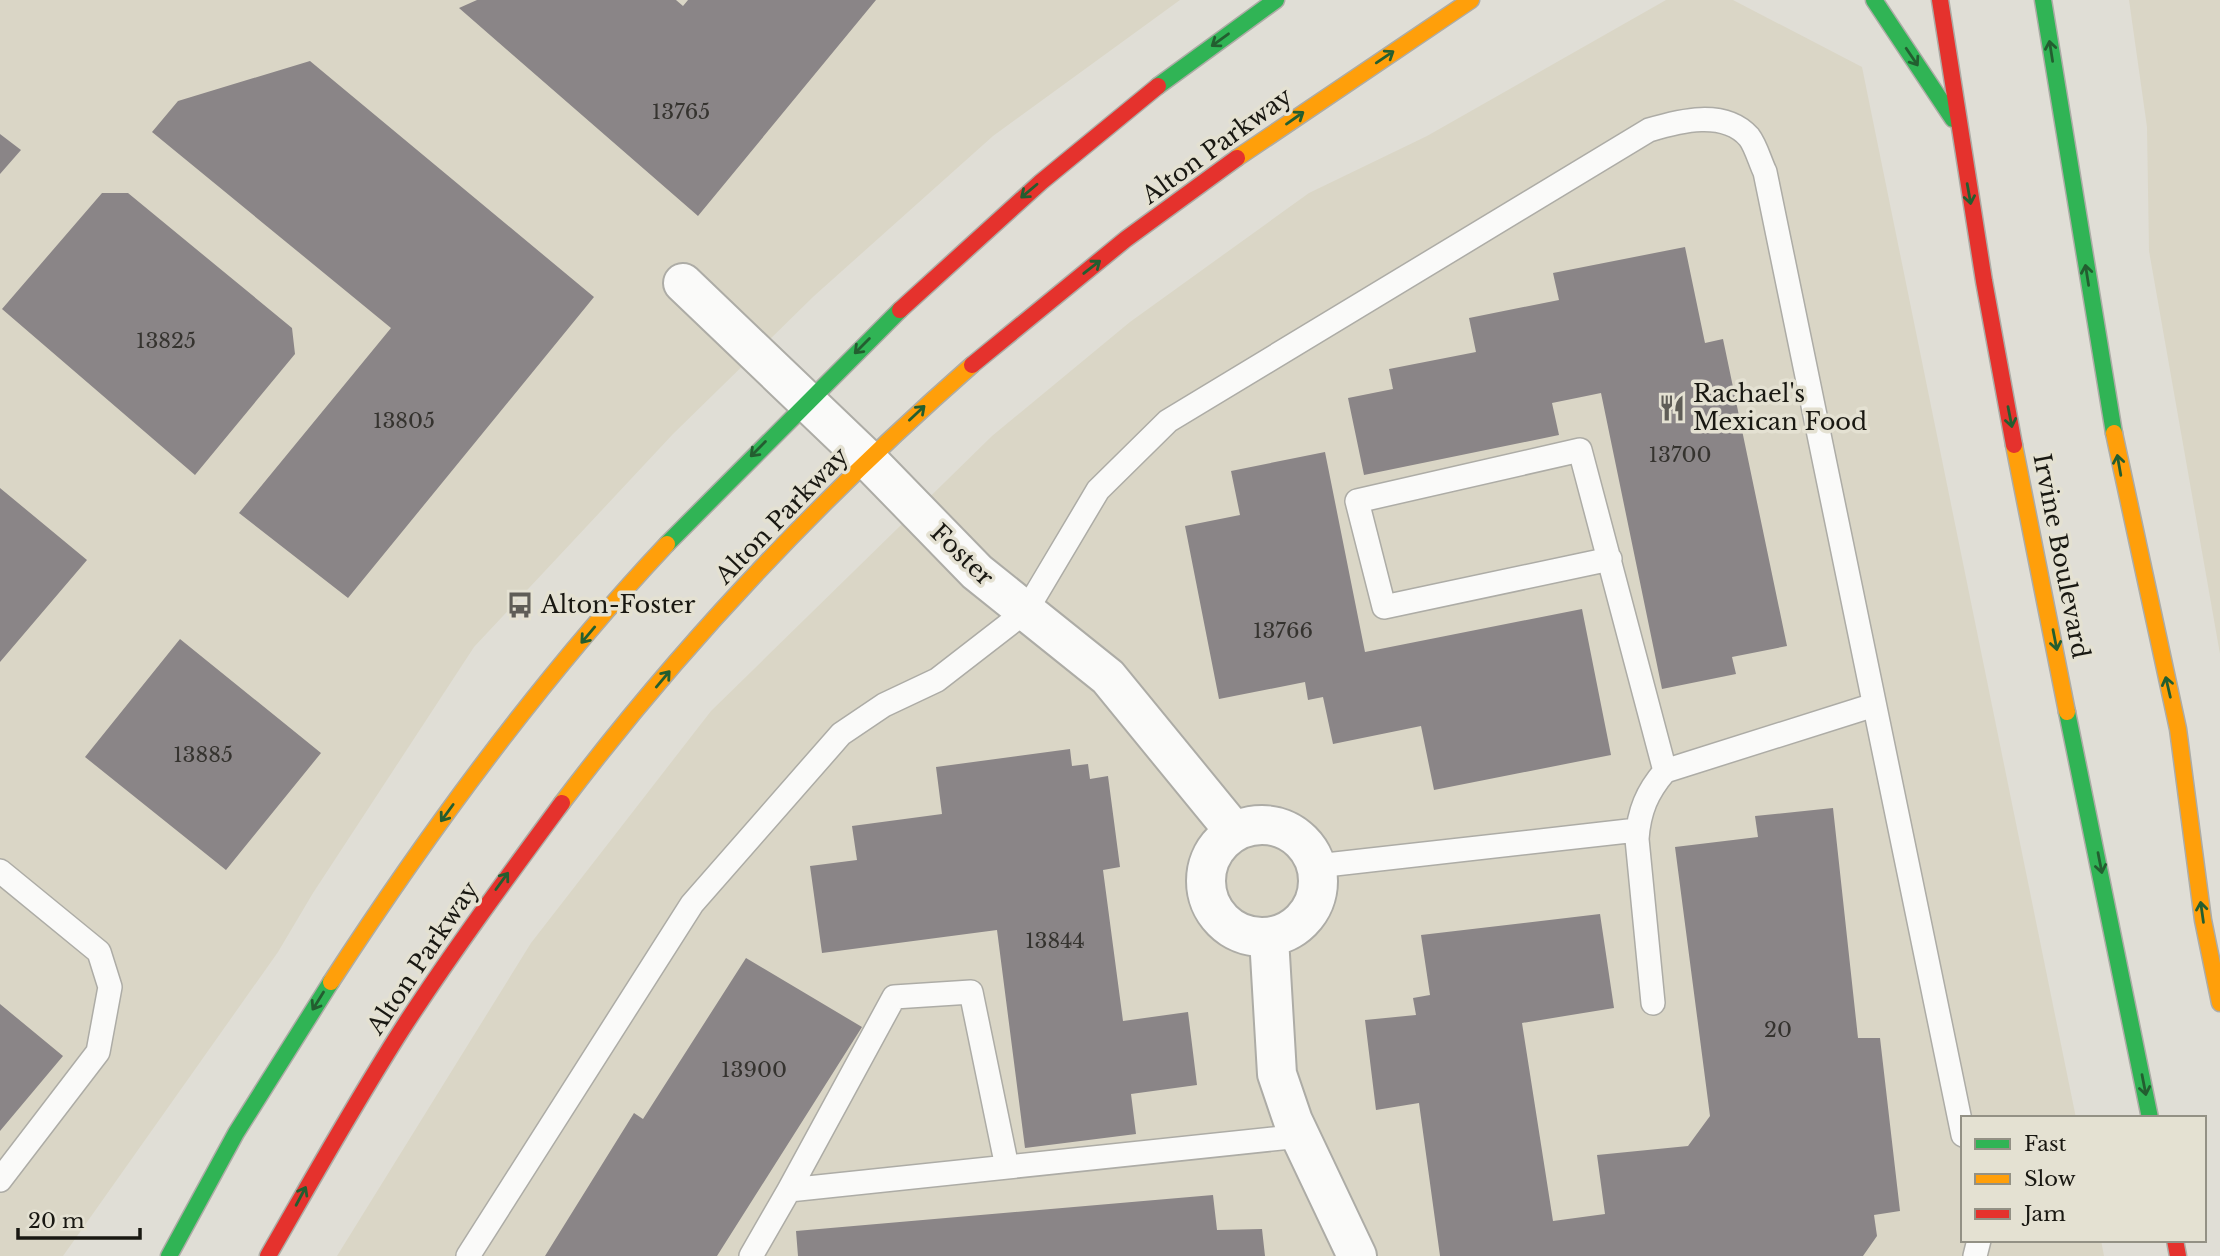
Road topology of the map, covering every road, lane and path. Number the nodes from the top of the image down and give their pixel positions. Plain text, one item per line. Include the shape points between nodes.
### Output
1 (1276, 0) edge
2 (1471, 0) edge
3 (1874, 0) edge
4 (1941, 0) edge
5 (2043, 0) edge
6 (1958, 126) junction
7 (682, 283) dead end
8 (806, 401) junction
9 (867, 460) junction
10 (1610, 559) junction
11 (1026, 611) junction
12 (1874, 705) junction
13 (1665, 771) junction
14 (1637, 830) junction
15 (1234, 831) junction
16 (1317, 866) junction
17 (0, 871) edge
18 (1269, 938) junction
19 (1653, 1003) dead end
20 (2220, 1003) edge
21 (2150, 1116) edge
22 (1961, 1125) edge
23 (1301, 1136) junction
24 (1007, 1167) junction
25 (0, 1180) edge
26 (789, 1190) junction
27 (169, 1256) edge
28 (268, 1256) edge
29 (468, 1256) edge
30 (751, 1256) edge
31 (1357, 1256) edge

1 -> 8 main road via 1145,95 1007,210
9 -> 2 main road, Alton Parkway via 1026,319 1126,240 1317,102
3 -> 6 main road
4 - 6 main road, Irvine Boulevard
20 -> 5 main road via 2203,920 2178,729 2121,475
6 -> 21 main road, Irvine Boulevard via 1992,322
7 - 8 street, Foster
8 - 9 street, Foster
8 -> 27 main road via 611,606 468,784 384,901 285,1053
9 - 11 street, Foster via 977,572
28 -> 9 main road, Alton Parkway via 317,1165 402,1029 523,853 698,638
10 - 10 lane via 1580,450 1357,501 1384,607
10 - 13 lane
11 - 12 lane via 1098,490 1168,421 1649,130 1680,121 1710,120 1733,126 1749,137 1765,172
11 - 15 street, Foster via 1108,677
11 - 29 lane via 937,680 884,705 841,734 692,904
12 - 13 lane
12 - 22 lane
13 - 14 lane via 1651,786
14 - 16 lane
14 - 19 lane
15 - 16 street via 1255,824 1278,827 1297,836
15 - 18 street via 1217,846 1207,866 1205,888 1213,909 1227,926 1247,936
16 - 18 street via 1317,896 1307,916 1291,931
17 - 25 lane via 99,952 110,988 98,1052
18 - 23 street via 1276,1074
23 - 24 lane
23 - 31 street
24 - 26 lane
24 - 26 lane via 971,992 894,997
26 - 30 lane

